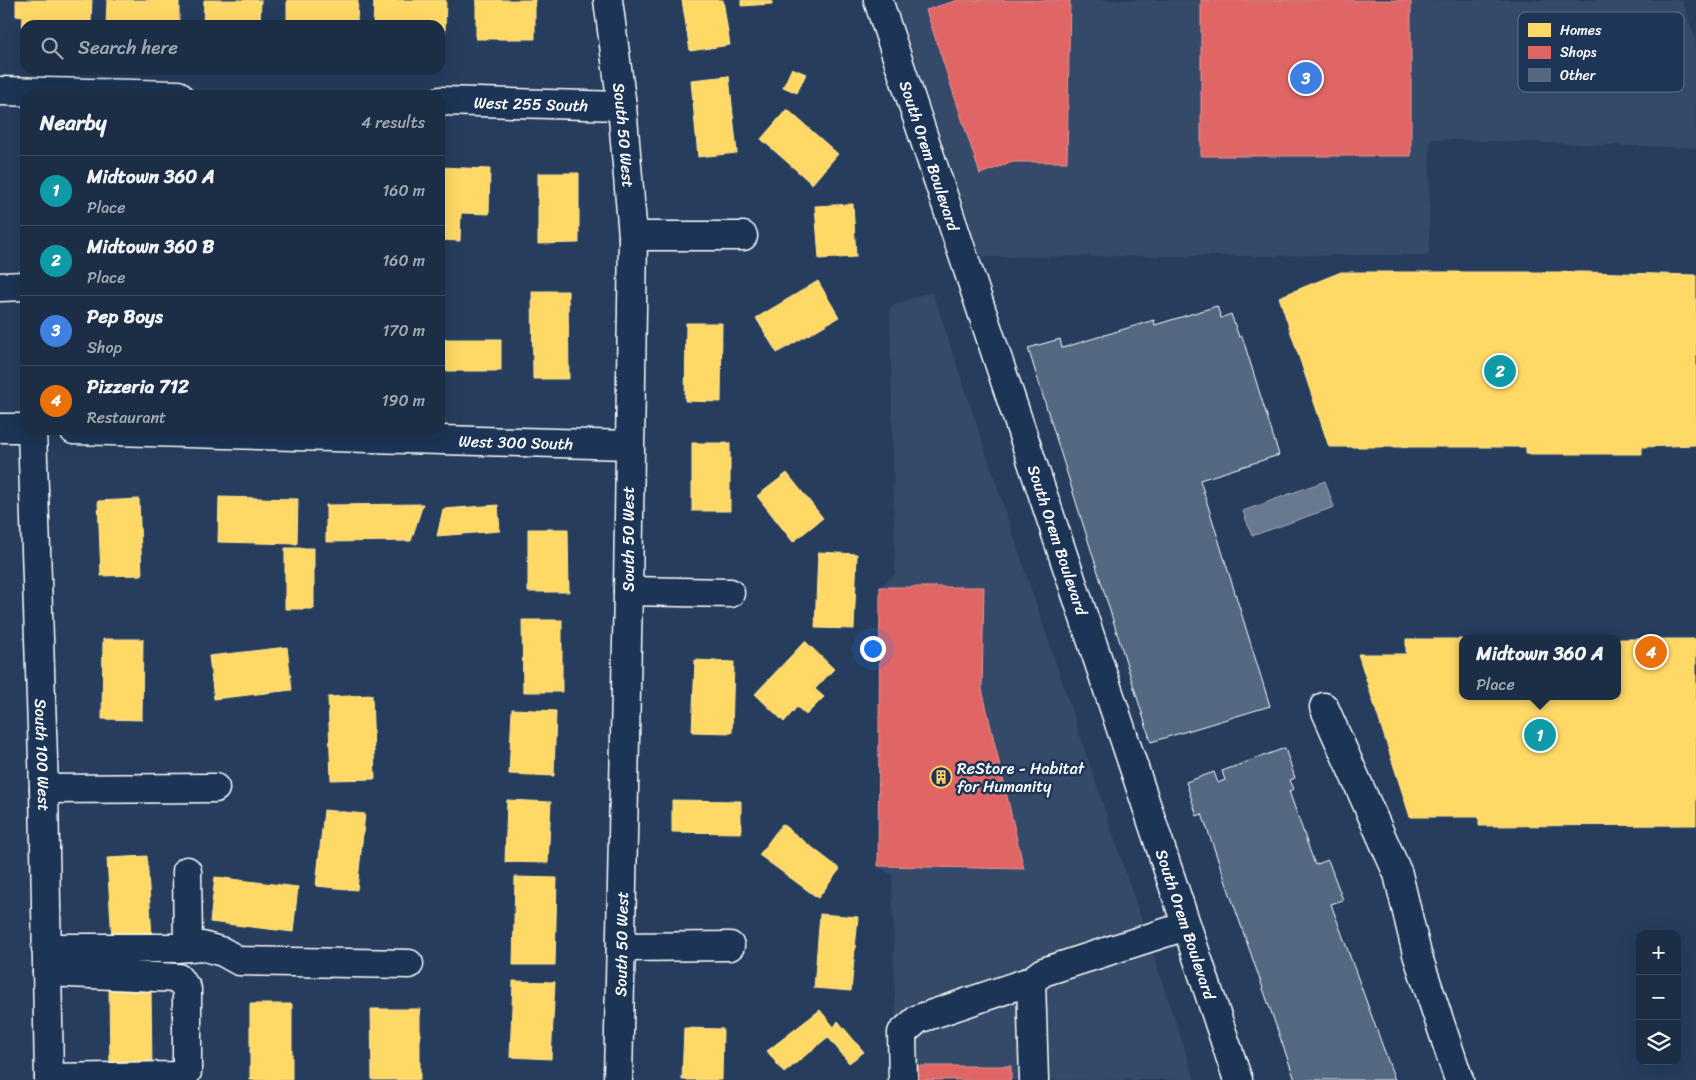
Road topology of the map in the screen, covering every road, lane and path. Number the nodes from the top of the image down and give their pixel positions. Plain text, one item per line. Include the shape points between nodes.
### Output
1 (608, 0) edge
2 (878, 0) edge
3 (0, 91) edge
4 (20, 92) edge
5 (445, 102) edge
6 (622, 106) junction
7 (633, 236) junction
8 (743, 236) dead end
9 (20, 286) edge
10 (0, 287) edge
11 (0, 428) edge
12 (20, 428) edge
13 (32, 435) edge
14 (306, 435) edge
15 (629, 445) junction
16 (628, 591) junction
17 (730, 593) dead end
18 (1324, 707) dead end
19 (215, 788) dead end
20 (44, 789) junction
21 (187, 871) dead end
22 (1186, 926) junction
23 (730, 946) dead end
24 (188, 947) junction
25 (621, 947) junction
26 (47, 960) junction
27 (409, 964) dead end
28 (1031, 981) junction
29 (49, 1079) edge
30 (618, 1080) edge
31 (903, 1080) edge
32 (1034, 1080) edge
33 (1238, 1080) edge
34 (1458, 1080) edge

1 - 6 street, South 50 West
2 - 22 street, South Orem Boulevard
3 - 4 street
5 - 6 street, West 255 South
6 - 7 street, South 50 West
7 - 8 street
7 - 15 street, South 50 West
9 - 10 street
11 - 12 street
13 - 20 street, South 100 West
14 - 15 street, West 300 South
15 - 16 street, South 50 West
16 - 17 street
16 - 25 street, South 50 West
18 - 34 street via 1398,874 1417,954
19 - 20 street
20 - 26 street, South 100 West
21 - 24 street
22 - 28 street via 1043,972
22 - 33 street, South Orem Boulevard
23 - 25 street
24 - 26 street
24 - 27 street via 202,946 223,952 238,961
25 - 30 street, South 50 West
26 - 29 street, South 100 West
26 - 29 street via 178,978 187,989 187,1072 175,1076
28 - 31 street via 918,1019 902,1033
28 - 32 street

